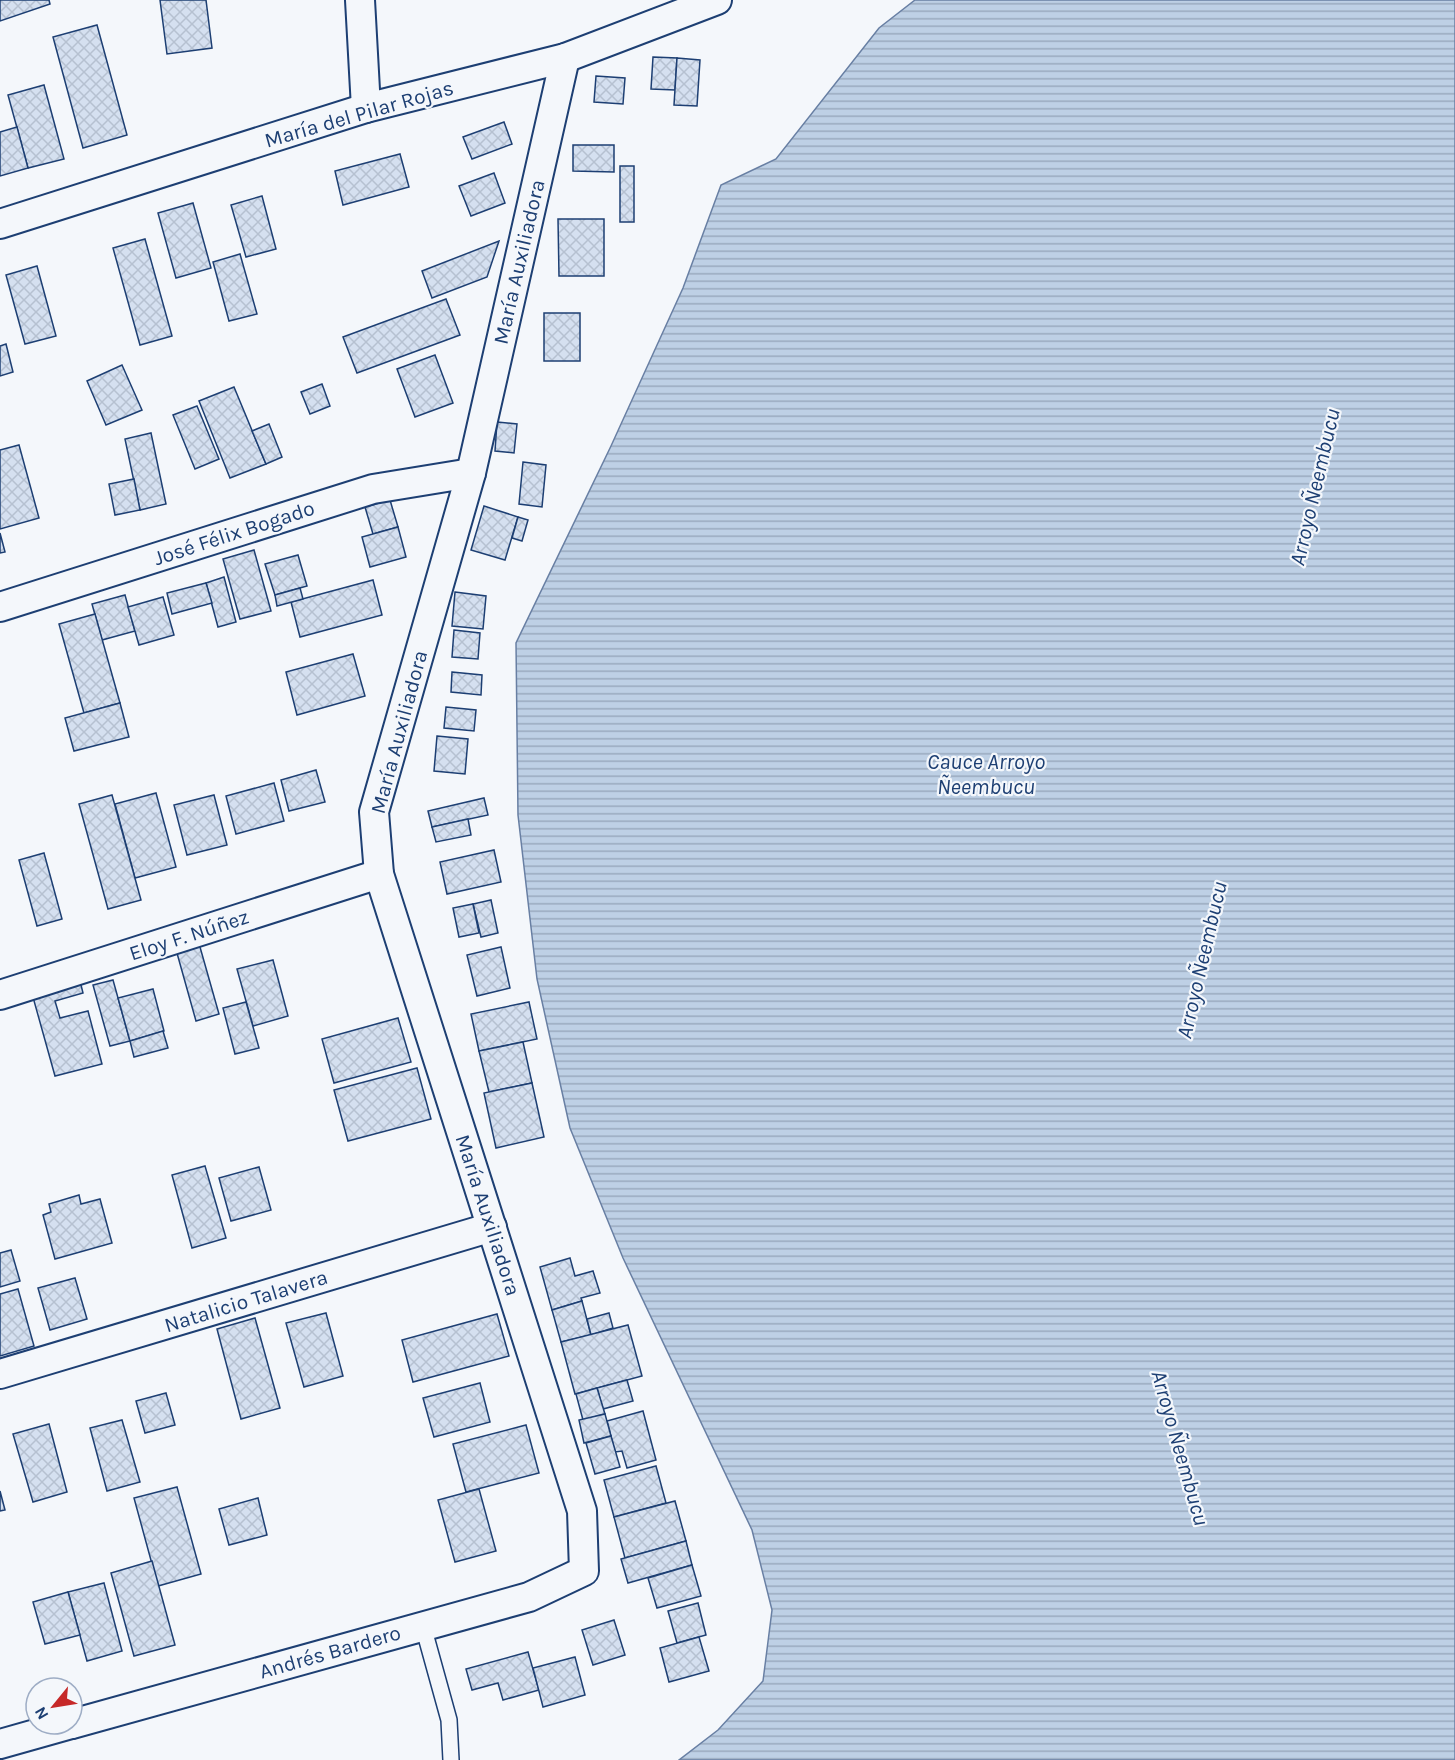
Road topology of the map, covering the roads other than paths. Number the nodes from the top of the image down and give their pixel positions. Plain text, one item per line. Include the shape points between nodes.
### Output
1 (360, 0) edge
2 (710, 1) edge
3 (566, 58) junction
4 (366, 108) junction
5 (0, 224) edge
6 (471, 473) junction
7 (0, 607) edge
8 (379, 874) junction
9 (0, 995) edge
10 (492, 1227) junction
11 (0, 1374) edge
12 (584, 1571) joint
13 (423, 1626) junction
14 (84, 1721) edge
15 (29, 1736) edge
16 (0, 1744) edge
17 (451, 1760) edge

1 - 4 street
2 - 3 street, María del Pilar Rojas
3 - 4 street, María del Pilar Rojas
3 - 6 street, María Auxiliadora
4 - 5 street, María del Pilar Rojas
6 - 7 street, José Félix Bogado via 373,489
6 - 8 street, María Auxiliadora via 374,812
8 - 9 street, Eloy F. Núñez
8 - 10 street, María Auxiliadora
10 - 11 street, Natalicio Talavera
10 - 12 street, María Auxiliadora via 582,1511
12 - 13 street, Andrés Bardero via 529,1597
13 - 14 street, Andrés Bardero
13 - 17 lane via 449,1720
15 - 16 street, Andrés Bardero

